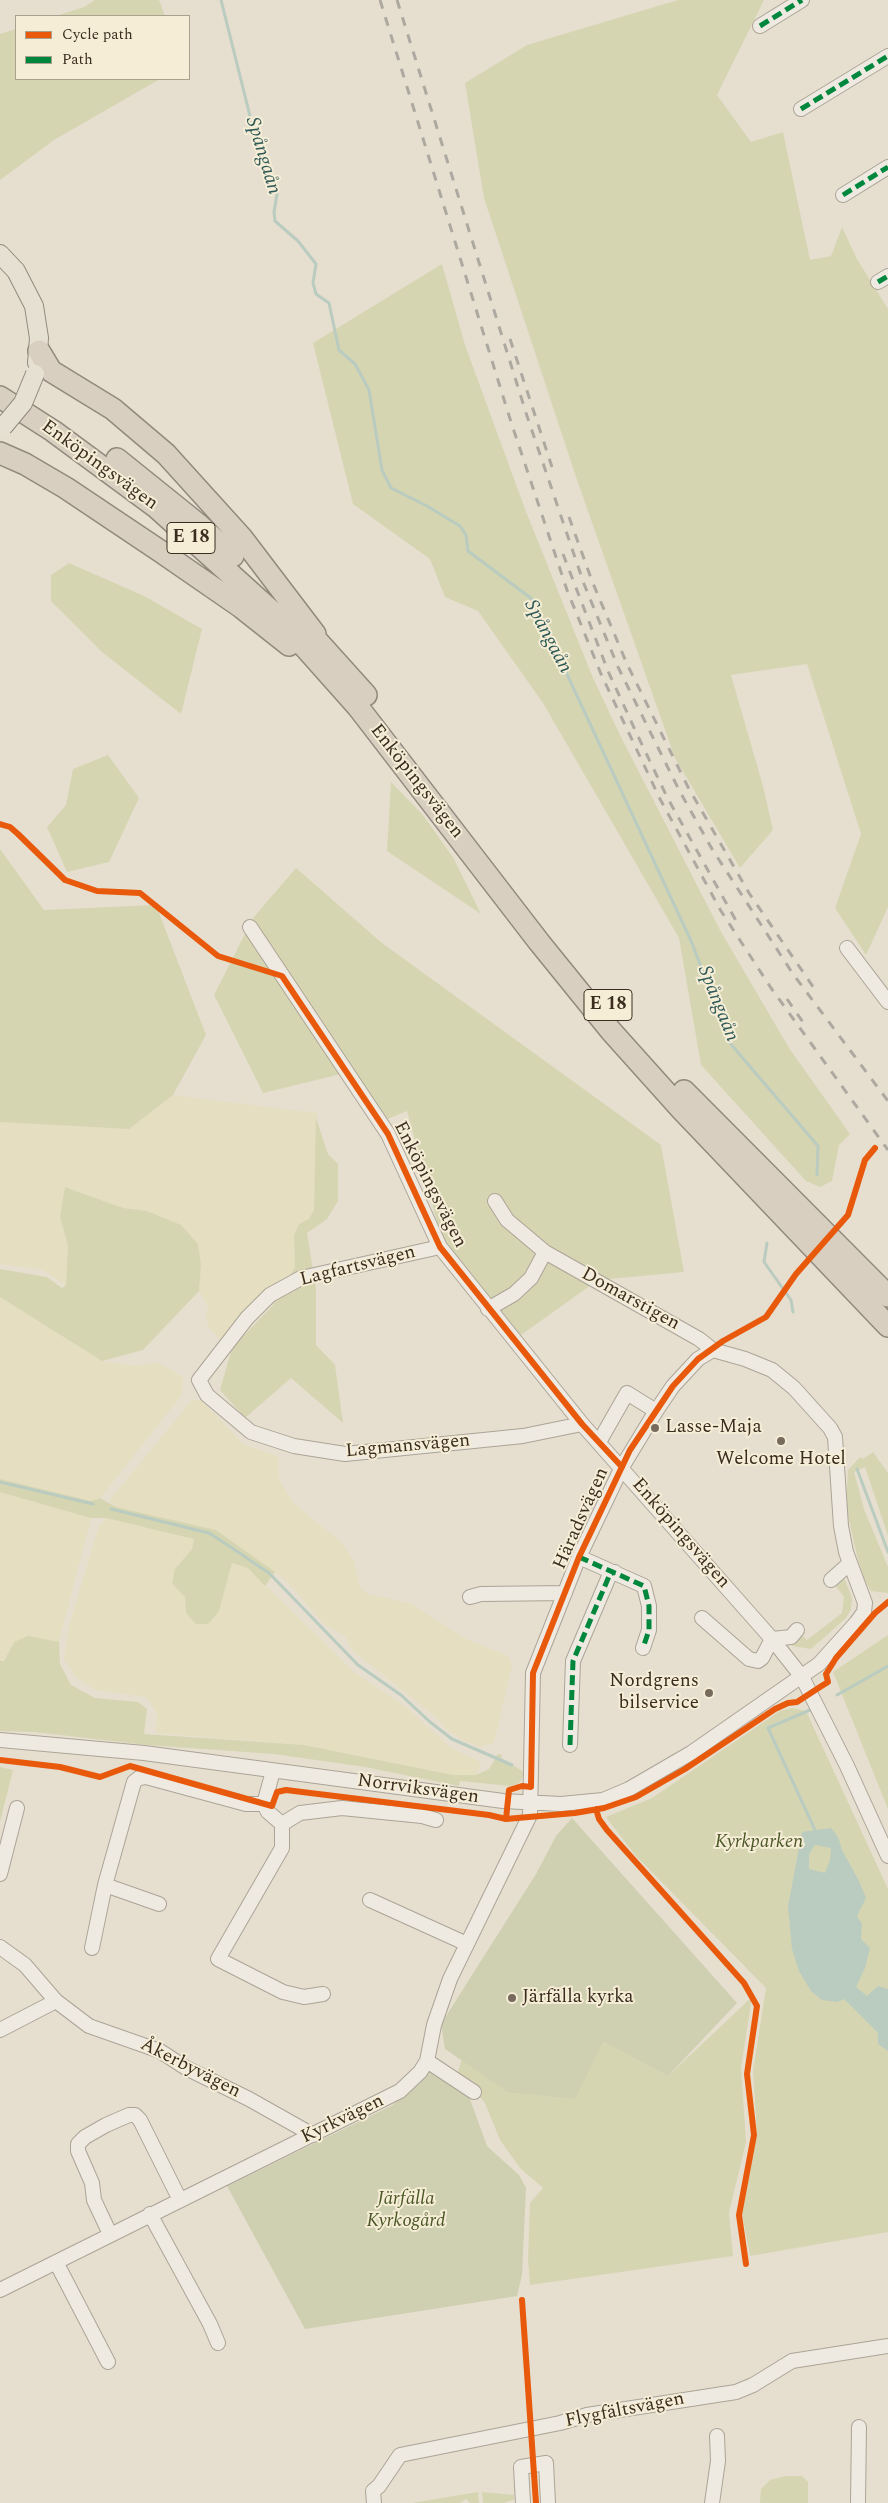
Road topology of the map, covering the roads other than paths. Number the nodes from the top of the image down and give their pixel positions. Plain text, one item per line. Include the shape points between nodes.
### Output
1 (802, 0) edge
2 (760, 26) dead end
3 (888, 56) edge
4 (801, 108) dead end
5 (888, 167) edge
6 (843, 195) dead end
7 (0, 254) edge
8 (39, 350) junction
9 (0, 381) edge
10 (0, 397) edge
11 (2, 429) edge
12 (0, 453) edge
13 (328, 650) junction
14 (358, 708) junction
15 (250, 927) dead end
16 (848, 948) dead end
17 (888, 1002) edge
18 (495, 1201) dead end
19 (440, 1246) junction
20 (545, 1252) junction
21 (888, 1296) edge
22 (488, 1309) junction
23 (888, 1326) edge
24 (713, 1350) junction
25 (199, 1380) joint
26 (656, 1411) junction
27 (582, 1424) junction
28 (599, 1442) junction
29 (622, 1467) junction
30 (579, 1557) junction
31 (850, 1563) junction
32 (615, 1572) junction
33 (832, 1580) dead end
34 (565, 1592) junction
35 (470, 1597) dead end
36 (702, 1618) dead end
37 (798, 1630) dead end
38 (772, 1639) junction
39 (643, 1648) dead end
40 (802, 1677) junction
41 (0, 1740) edge
42 (570, 1745) dead end
43 (273, 1771) junction
44 (264, 1804) junction
45 (531, 1804) junction
46 (17, 1808) dead end
47 (436, 1820) dead end
48 (282, 1824) junction
49 (888, 1856) edge
50 (0, 1874) edge
51 (105, 1885) junction
52 (370, 1900) dead end
53 (159, 1904) dead end
54 (467, 1944) junction
55 (0, 1947) edge
56 (92, 1948) dead end
57 (323, 1994) dead end
58 (56, 2001) junction
59 (0, 2030) edge
60 (427, 2060) junction
61 (474, 2092) dead end
62 (313, 2135) junction
63 (180, 2200) junction
64 (150, 2214) junction
65 (110, 2234) junction
66 (56, 2262) junction
67 (0, 2290) edge
68 (218, 2343) dead end
69 (888, 2346) edge
70 (108, 2362) dead end
71 (859, 2427) dead end
72 (717, 2436) dead end
73 (373, 2497) edge
74 (523, 2503) edge
75 (548, 2503) edge
76 (712, 2503) edge
77 (858, 2503) edge

1 - 2 street
3 - 4 street
5 - 6 street
7 - 8 main road via 16,271 34,306
8 - 11 main road, bridge via 35,374 23,403
8 - 13 highway via 51,371 113,409 166,454 242,538
9 - 13 highway, Enköpingsvägen / E 18 via 96,443 199,524
10 - 14 highway, Enköpingsvägen / E 18 via 53,431 156,507 278,617
12 - 14 highway via 66,488 241,607 281,638
13 - 21 highway, Enköpingsvägen / E 18 via 411,750 550,934 622,1022 691,1099
14 - 23 highway, Enköpingsvägen / E 18 via 611,1031
15 - 19 street, Enköpingsvägen via 388,1134
16 - 17 street
18 - 20 street, Domarstigen via 507,1220
19 - 22 street, Enköpingsvägen
19 - 25 street, Lagfartsvägen via 301,1278 270,1295
20 - 22 street via 531,1278 514,1294
20 - 24 street, Domarstigen
22 - 27 street, Enköpingsvägen
24 - 26 street, Häradsvägen via 698,1360 673,1386
24 - 31 street via 745,1358 772,1370 794,1388 830,1428 835,1437 841,1526
25 - 27 street, Lagmansvägen via 207,1395 251,1432 294,1446 345,1454 523,1436
26 - 28 street via 627,1393
26 - 29 street, Häradsvägen
27 - 28 street, Enköpingsvägen
28 - 29 street, Enköpingsvägen
29 - 30 street, Häradsvägen
29 - 38 street, Enköpingsvägen
30 - 32 street
30 - 34 street, Häradsvägen
31 - 33 street
31 - 40 street, Norrviksvägen via 865,1603 864,1612 819,1664
32 - 39 street via 644,1586 649,1606 649,1630
32 - 42 street via 610,1574 572,1661
34 - 35 street
34 - 45 street, Häradsvägen via 533,1673
36 - 38 street via 748,1659 762,1658
37 - 38 street via 791,1637
38 - 40 street, Enköpingsvägen
40 - 45 street, Norrviksvägen via 691,1753 629,1789 603,1800
40 - 49 street, Enköpingsvägen
41 - 43 street, Norrviksvägen via 144,1753
43 - 44 street
43 - 45 street, Norrviksvägen
44 - 48 street
44 - 51 street via 246,1804 146,1777 139,1778 130,1791
45 - 54 street, Kyrkvägen via 530,1815
46 - 50 street
47 - 48 street via 342,1808 300,1813
48 - 57 street via 282,1848 218,1959 283,1992 304,1997
51 - 53 street
51 - 56 street
52 - 54 street
54 - 60 street, Kyrkvägen via 440,2003
55 - 58 street, Åkerbyvägen via 24,1965
58 - 59 street
58 - 62 street, Åkerbyvägen via 89,2026 155,2049
60 - 61 street
60 - 62 street, Kyrkvägen via 413,2080 400,2091
62 - 63 street, Kyrkvägen
63 - 64 street, Kyrkvägen
63 - 65 street via 140,2120 129,2115 85,2137 78,2144 92,2183 94,2200
64 - 65 street, Kyrkvägen
64 - 68 street
65 - 66 street, Kyrkvägen
66 - 67 street, Kyrkvägen
66 - 70 street
69 - 73 street, Flygfältsvägen via 792,2361 736,2392 587,2415 560,2424 400,2455
71 - 77 street
72 - 76 street via 718,2461
74 - 75 street via 521,2467 546,2463

